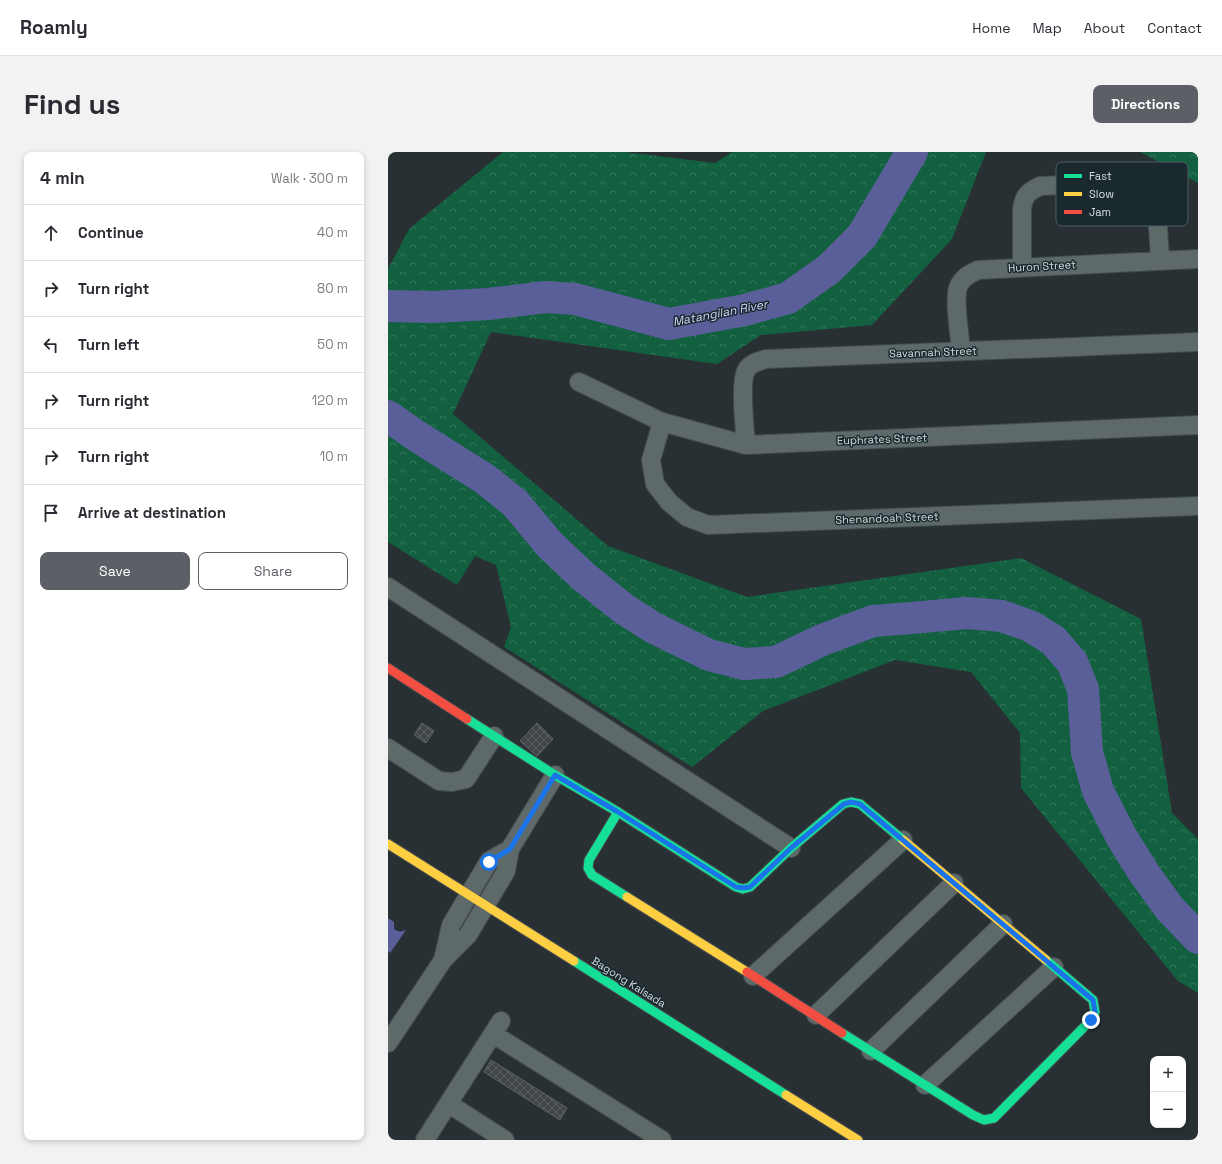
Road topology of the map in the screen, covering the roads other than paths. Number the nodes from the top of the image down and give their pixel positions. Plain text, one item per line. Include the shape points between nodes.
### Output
1 (1056, 185) edge
2 (1158, 226) edge
3 (1198, 259) edge
4 (1160, 260) junction
5 (1022, 267) junction
6 (1198, 342) edge
7 (961, 351) junction
8 (579, 382) dead end
9 (662, 422) junction
10 (1198, 430) edge
11 (746, 445) junction
12 (1198, 506) edge
13 (388, 587) edge
14 (388, 668) edge
15 (494, 736) junction
16 (388, 748) edge
17 (555, 775) junction
18 (618, 812) junction
19 (903, 840) junction
20 (388, 844) edge
21 (791, 848) junction
22 (510, 849) junction
23 (954, 883) junction
24 (469, 895) junction
25 (485, 905) junction
26 (1003, 924) junction
27 (443, 960) junction
28 (1054, 967) junction
29 (753, 976) junction
30 (816, 1015) junction
31 (388, 1043) edge
32 (871, 1051) junction
33 (925, 1085) junction
34 (449, 1104) junction
35 (426, 1140) edge
36 (505, 1140) edge
37 (662, 1140) edge
38 (858, 1140) edge

1 - 5 street via 1040,186 1030,191 1023,199
2 - 4 street
3 - 4 street, Huron Street
4 - 5 street, Huron Street
5 - 7 street, Huron Street via 978,270 966,276 958,286
6 - 7 street, Savannah Street
7 - 11 street, Savannah Street via 766,359 755,362 747,370 744,380
8 - 9 street, Euphrates Street
9 - 11 street, Euphrates Street
9 - 12 street, Shenandoah Street via 651,460 655,484 681,512 708,525
10 - 11 street, Euphrates Street
13 - 21 street
14 - 15 street
15 - 16 street via 466,779 452,782 439,781
15 - 17 street
17 - 18 street
17 - 22 street
18 - 21 street via 736,887 750,887
18 - 29 street via 589,860 588,868 592,875
19 - 21 street via 860,804 851,802 844,804
19 - 23 street
19 - 29 street
20 - 24 street, Bagong Kalsada
22 - 24 street via 489,862
22 - 25 street via 506,871
23 - 26 street
23 - 30 street
24 - 25 street, Bagong Kalsada
24 - 27 street via 451,925
25 - 27 street via 468,935
25 - 38 street, Bagong Kalsada
26 - 28 street
26 - 32 street
27 - 31 street
28 - 33 street
28 - 33 street via 1093,1000 1095,1012 1091,1020 994,1118 984,1120 974,1116
29 - 30 street
30 - 32 street
32 - 33 street
34 - 35 street
34 - 36 street
34 - 37 street via 497,1028

